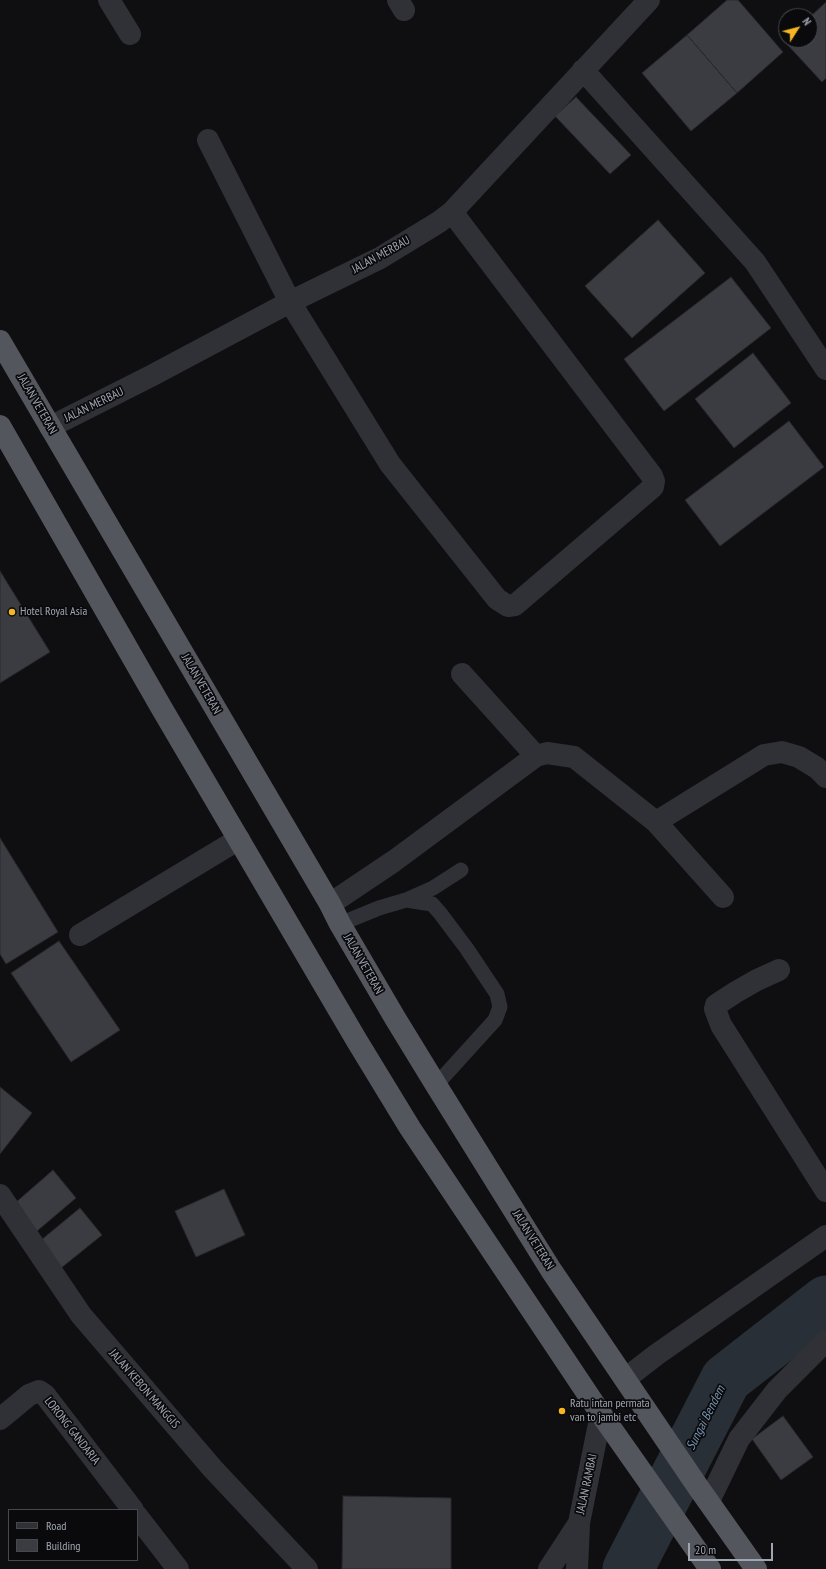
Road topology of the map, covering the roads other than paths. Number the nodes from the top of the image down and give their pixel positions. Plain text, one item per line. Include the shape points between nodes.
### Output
1 (109, 0) edge
2 (649, 0) edge
3 (130, 34) dead end
4 (583, 70) junction
5 (208, 140) dead end
6 (452, 212) junction
7 (290, 302) junction
8 (0, 341) edge
9 (826, 369) edge
10 (0, 426) edge
11 (50, 427) junction
12 (462, 674) dead end
13 (536, 756) junction
14 (826, 777) edge
15 (656, 822) junction
16 (239, 839) junction
17 (461, 870) dead end
18 (723, 897) dead end
19 (406, 900) junction
20 (330, 904) junction
21 (340, 924) junction
22 (80, 935) dead end
23 (779, 970) dead end
24 (436, 1085) junction
25 (826, 1192) edge
26 (0, 1195) edge
27 (826, 1236) edge
28 (826, 1341) edge
29 (625, 1380) junction
30 (602, 1414) junction
31 (0, 1420) edge
32 (704, 1494) junction
33 (132, 1509) edge
34 (138, 1517) edge
35 (579, 1523) junction
36 (178, 1569) edge
37 (307, 1569) edge
38 (549, 1569) edge
39 (577, 1569) edge
40 (710, 1569) edge
41 (756, 1569) edge

1 - 3 street
2 - 4 street, JALAN MERBAU
4 - 6 street, JALAN MERBAU
4 - 9 street via 755,262
5 - 7 street
6 - 7 street, JALAN MERBAU via 380,258
6 - 7 street via 654,481 653,487 515,605 508,606 498,599 390,464
7 - 11 street, JALAN MERBAU
8 - 11 highway, JALAN VETERAN
10 - 16 highway
11 - 20 highway, JALAN VETERAN
12 - 13 street
13 - 15 street via 547,753 574,757
13 - 20 street via 394,861
14 - 15 street via 818,768 799,757 782,752 764,756
15 - 18 street
16 - 22 street
16 - 30 highway via 410,1128
17 - 19 lane via 434,888
19 - 21 lane
19 - 24 lane via 432,904 440,913 497,994 500,1007 495,1020
20 - 21 highway, JALAN VETERAN
21 - 24 highway, JALAN VETERAN
23 - 25 street via 756,980 716,1004 715,1009 721,1024
24 - 29 highway, JALAN VETERAN via 551,1270
26 - 37 street, JALAN KEBON MANGGIS via 81,1315 213,1469
27 - 29 street via 656,1355
28 - 32 street via 778,1390 739,1439
29 - 32 highway, JALAN VETERAN
30 - 35 street, JALAN RAMBAI
30 - 40 highway
31 - 33 street, LORONG GANDARIA via 29,1395 39,1391 45,1395
32 - 41 highway, JALAN VETERAN
34 - 36 street
35 - 38 street, JALAN RAMBAI
35 - 39 street

